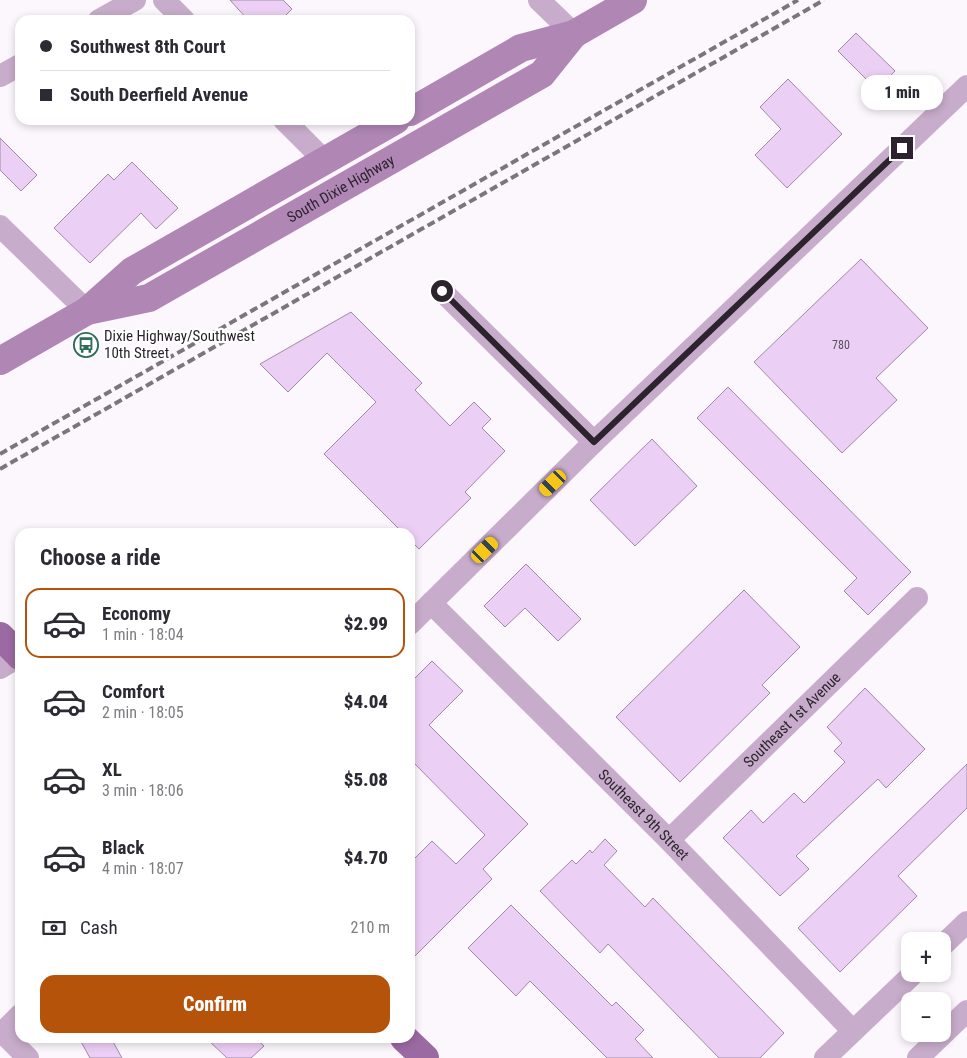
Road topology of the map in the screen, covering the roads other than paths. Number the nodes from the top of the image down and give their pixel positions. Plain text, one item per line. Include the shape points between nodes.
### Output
1 (135, 0) edge
2 (164, 0) edge
3 (539, 0) edge
4 (633, 0) edge
5 (108, 15) edge
6 (179, 15) edge
7 (574, 34) junction
8 (15, 68) edge
9 (0, 76) edge
10 (967, 86) edge
11 (415, 109) edge
12 (289, 125) edge
13 (387, 125) edge
14 (325, 161) junction
15 (0, 226) edge
16 (442, 291) dead end
17 (87, 311) junction
18 (0, 361) edge
19 (594, 442) junction
20 (917, 598) dead end
21 (431, 603) junction
22 (415, 619) edge
23 (0, 636) edge
24 (15, 651) edge
25 (15, 659) edge
26 (0, 668) edge
27 (669, 840) junction
28 (967, 922) edge
29 (951, 937) edge
30 (905, 982) edge
31 (967, 1011) edge
32 (15, 1020) edge
33 (853, 1031) junction
34 (1, 1034) edge
35 (409, 1043) edge
36 (28, 1058) edge
37 (425, 1058) edge
38 (825, 1058) edge
39 (918, 1058) edge

1 - 5 street
2 - 6 street
3 - 7 street
4 - 7 main road, South Dixie Highway
7 - 11 main road, South Dixie Highway via 521,48
7 - 17 main road, South Dixie Highway via 542,74 149,298
8 - 9 street
10 - 19 street
12 - 14 street
13 - 14 main road, South Dixie Highway
14 - 17 main road, South Dixie Highway via 132,271
15 - 17 street
16 - 19 street
17 - 18 main road, South Dixie Highway
19 - 21 street
20 - 27 street, Southeast 1st Avenue
21 - 22 street
21 - 27 street, Southeast 9th Street
23 - 24 main road
25 - 26 street
27 - 33 street, Southeast 9th Street
28 - 29 street
30 - 33 street
31 - 39 street
32 - 34 street
33 - 38 street
34 - 36 street
35 - 37 main road

